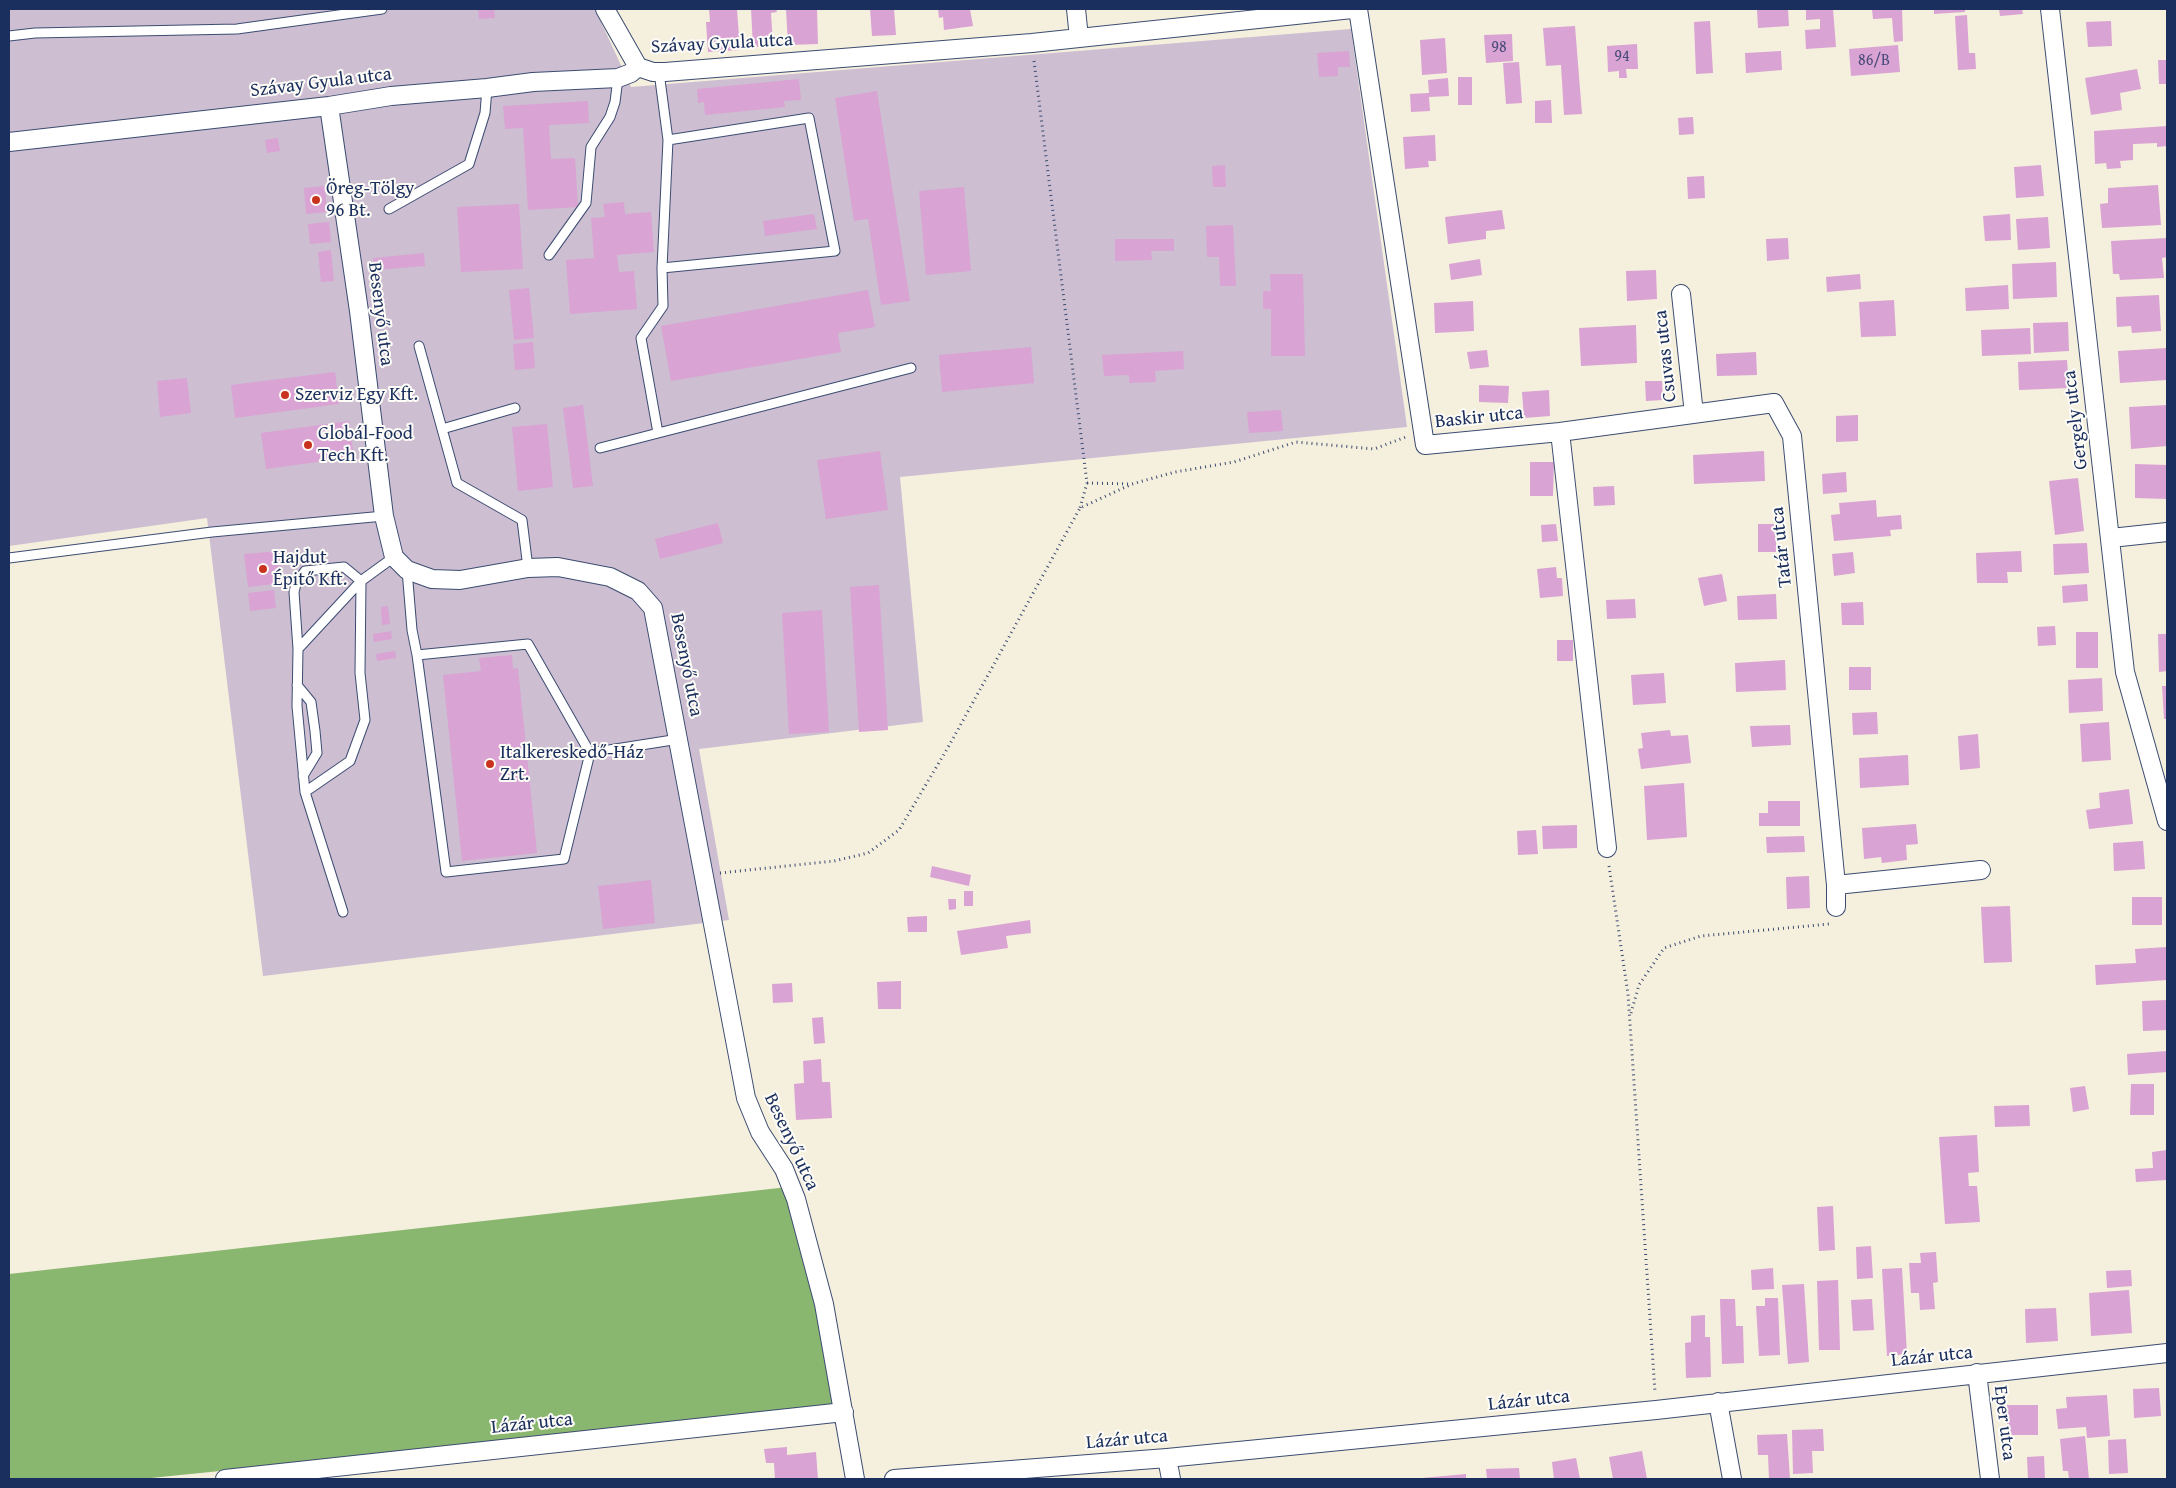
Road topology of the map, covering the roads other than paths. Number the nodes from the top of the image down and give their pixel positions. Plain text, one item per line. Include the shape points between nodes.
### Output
1 (382, 9) edge
2 (605, 9) edge
3 (1076, 9) edge
4 (1352, 9) edge
5 (1358, 9) edge
6 (2050, 9) edge
7 (9, 36) edge
8 (1079, 38) junction
9 (638, 67) junction
10 (659, 72) junction
11 (618, 78) junction
12 (486, 88) junction
13 (329, 106) junction
14 (668, 140) junction
15 (9, 142) edge
16 (389, 209) dead end
17 (548, 255) dead end
18 (662, 268) junction
19 (1681, 294) dead end
20 (419, 346) dead end
21 (911, 368) dead end
22 (515, 408) dead end
23 (1694, 414) junction
24 (442, 429) junction
25 (1560, 432) junction
26 (658, 433) junction
27 (600, 448) dead end
28 (384, 516) junction
29 (2167, 532) edge
30 (2111, 538) junction
31 (394, 557) junction
32 (9, 558) edge
33 (528, 568) junction
34 (407, 570) junction
35 (361, 581) junction
36 (298, 648) junction
37 (417, 655) junction
38 (297, 686) junction
39 (679, 739) junction
40 (590, 753) junction
41 (303, 776) junction
42 (304, 792) junction
43 (2167, 821) edge
44 (1606, 848) road end
45 (1981, 870) dead end
46 (1836, 885) junction
47 (1836, 907) road end
48 (343, 912) dead end
49 (2167, 1353) edge
50 (1977, 1373) junction
51 (1718, 1402) junction
52 (844, 1412) junction
53 (1167, 1458) junction
54 (225, 1479) edge
55 (855, 1479) edge
56 (894, 1479) edge
57 (1171, 1479) edge
58 (1732, 1479) edge
59 (1990, 1479) edge

1 - 7 lane via 237,29
2 - 9 street
3 - 8 street
4 - 8 street, Szávay Gyula utca
5 - 25 street, Baskir utca via 1425,445
6 - 30 street, Gergely utca
8 - 10 street, Szávay Gyula utca
9 - 10 street, Szávay Gyula utca
9 - 11 street, Szávay Gyula utca
10 - 14 lane
11 - 12 street, Szávay Gyula utca
11 - 17 lane via 610,117 591,147 586,203
12 - 13 street, Szávay Gyula utca via 392,96
12 - 16 lane via 485,113 470,164
13 - 15 street, Szávay Gyula utca
13 - 28 street, Besenyő utca
14 - 18 lane
14 - 18 lane via 809,118 835,252
18 - 26 lane via 663,306 641,338
19 - 23 street, Csuvas utca
20 - 24 lane
21 - 26 lane
22 - 24 lane
23 - 25 street, Tatár utca
23 - 46 street, Tatár utca via 1774,403 1792,436
24 - 33 lane via 457,483 522,520
25 - 44 street
26 - 27 lane
28 - 31 street, Besenyő utca
28 - 32 lane via 212,532
29 - 30 street
30 - 43 street, Gergely utca via 2125,672
31 - 34 street, Besenyő utca
31 - 35 lane
33 - 34 street, Besenyő utca via 460,580 432,579
33 - 39 street, Besenyő utca via 558,568 610,577 638,591 654,608
34 - 37 lane
35 - 36 lane
35 - 36 lane via 344,567 305,571 294,592
35 - 42 lane via 360,673 365,720 350,762
36 - 38 lane
37 - 40 lane via 528,644
37 - 40 lane via 446,872 564,859
38 - 41 lane
38 - 41 lane via 311,702 317,753
39 - 40 lane
39 - 52 street, Besenyő utca via 746,1098 760,1132 784,1169 796,1199 824,1304
41 - 42 lane
42 - 48 lane
45 - 46 street
46 - 47 street, Tatár utca
49 - 50 street, Lázár utca
50 - 51 street, Lázár utca
50 - 59 street, Eper utca
51 - 53 street, Lázár utca
51 - 58 street
52 - 54 street, Lázár utca
52 - 55 street, Besenyő utca
53 - 56 street, Lázár utca
53 - 57 street

